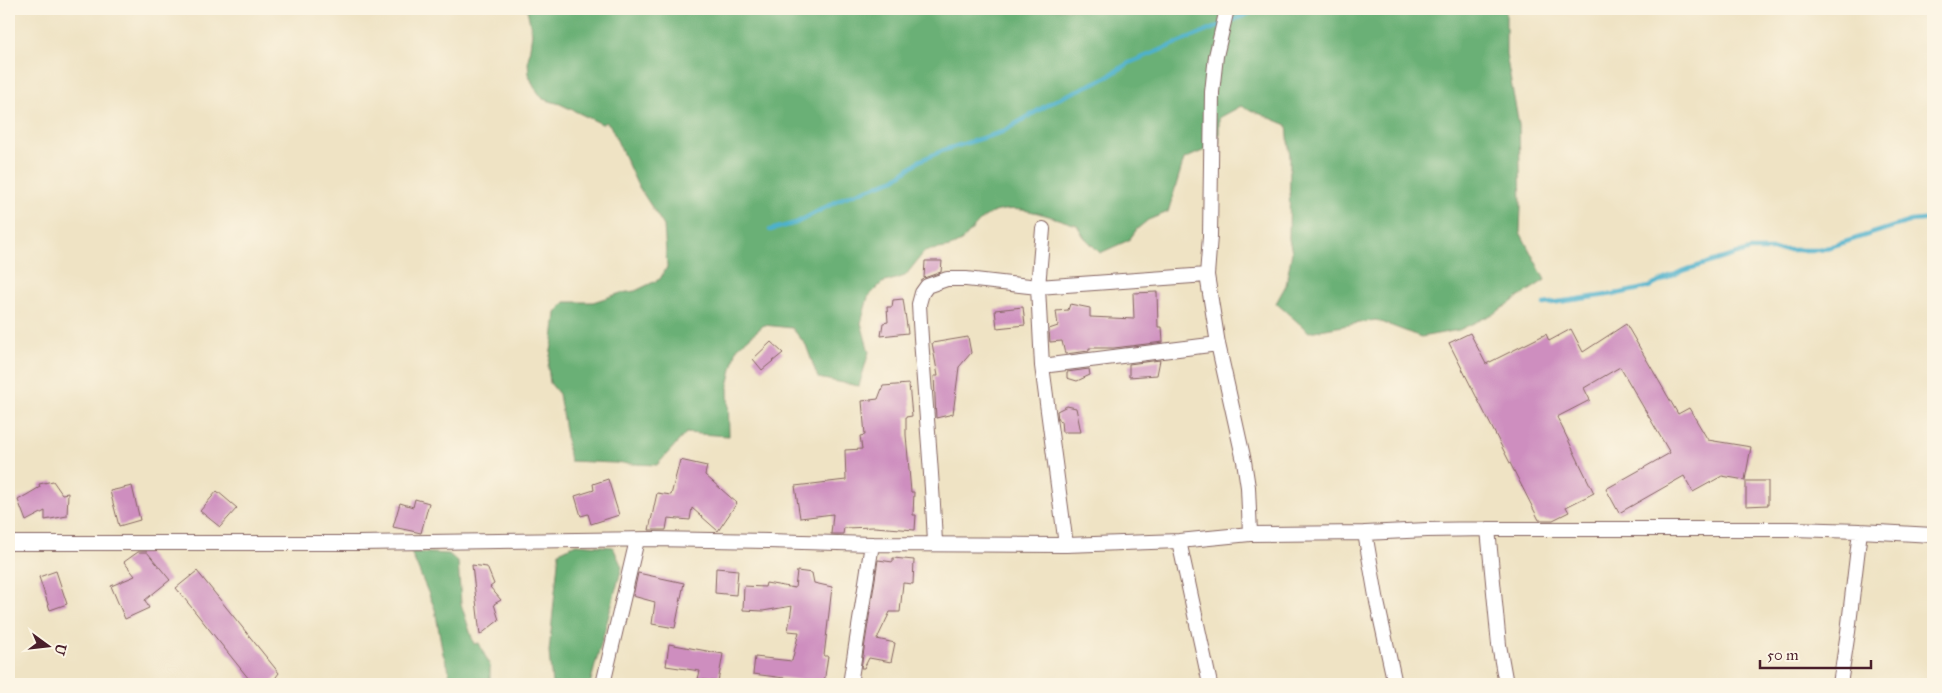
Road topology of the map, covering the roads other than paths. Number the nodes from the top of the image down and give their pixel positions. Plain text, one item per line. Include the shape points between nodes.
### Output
1 (1226, 9) edge
2 (1042, 229) dead end
3 (1207, 275) junction
4 (1038, 287) junction
5 (1218, 344) junction
6 (1042, 366) junction
7 (1488, 529) junction
8 (1860, 531) junction
9 (1365, 533) junction
10 (1250, 534) junction
11 (1933, 535) edge
12 (637, 540) junction
13 (1179, 540) junction
14 (9, 542) edge
15 (872, 544) junction
16 (935, 544) junction
17 (1066, 544) junction
18 (603, 684) edge
19 (850, 684) edge
20 (1210, 684) edge
21 (1395, 684) edge
22 (1506, 684) edge
23 (1840, 684) edge

1 - 3 street via 1212,92
2 - 4 street
3 - 4 street
3 - 5 street
4 - 6 street
4 - 16 street via 947,279 926,286 922,293 919,304
5 - 6 street
5 - 10 street via 1244,461
6 - 17 street
7 - 8 street
7 - 9 street
7 - 22 street
8 - 11 street
8 - 23 street
9 - 10 street
9 - 21 street via 1376,602
10 - 13 street
12 - 14 street via 348,544
12 - 15 street
12 - 18 street
13 - 17 street
13 - 20 street
15 - 16 street
15 - 19 street
16 - 17 street

